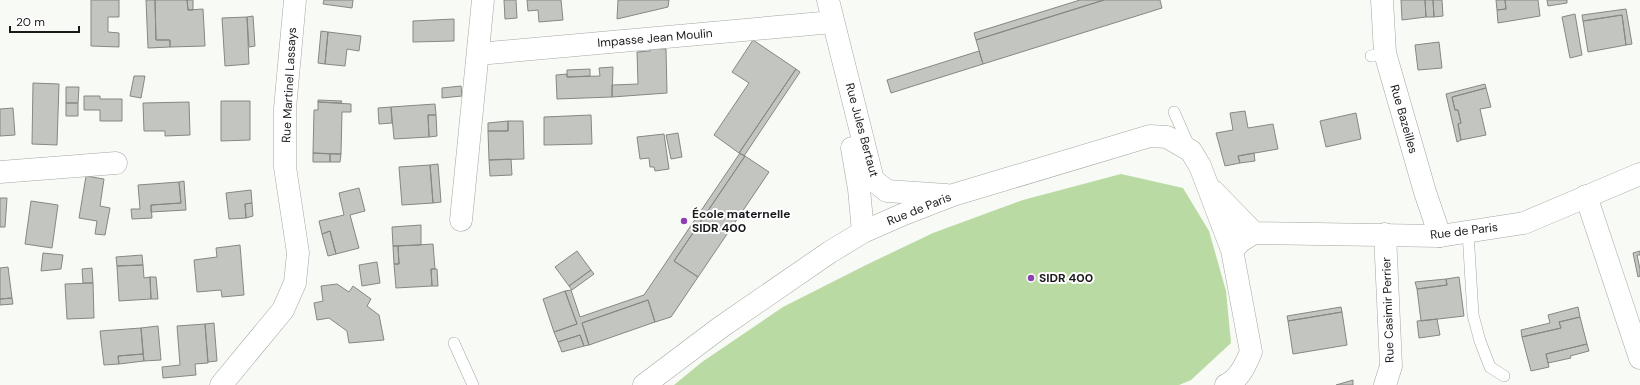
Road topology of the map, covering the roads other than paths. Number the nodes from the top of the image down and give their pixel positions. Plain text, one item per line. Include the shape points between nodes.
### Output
1 (295, 0) edge
2 (483, 0) edge
3 (821, 0) edge
4 (828, 0) edge
5 (1382, 0) edge
6 (830, 22) junction
7 (478, 54) junction
8 (1174, 112) dead end
9 (1191, 150) junction
10 (116, 163) dead end
11 (0, 172) edge
12 (1640, 174) edge
13 (1209, 187) junction
14 (953, 195) junction
15 (1586, 196) junction
16 (461, 220) dead end
17 (863, 232) junction
18 (1468, 232) junction
19 (1254, 233) junction
20 (1385, 234) junction
21 (1440, 236) junction
22 (1232, 250) junction
23 (454, 342) dead end
24 (1640, 358) edge
25 (1504, 376) dead end
26 (221, 385) edge
27 (473, 385) edge
28 (644, 385) edge
29 (1226, 385) edge
30 (1385, 385) edge

1 - 26 street, Rue Martinel Lassays via 285,108 285,167 298,253 295,283 283,310
2 - 7 street
3 - 6 street, Rue Jules Bertaut
4 - 6 street, Rue Jules Bertaut
5 - 21 street, Rue Bazeilles via 1378,54
6 - 7 street, Impasse Jean Moulin
6 - 14 street, Rue Jules Bertaut via 873,180 887,191
6 - 17 street, Rue Jules Bertaut via 859,189
7 - 16 street
8 - 9 lane
9 - 13 street
9 - 14 street, Rue de Paris via 1167,137 1150,136
10 - 11 street
12 - 15 street, Rue de Paris
13 - 19 street
13 - 22 street
14 - 17 street, Rue de Paris
15 - 18 street, Rue de Paris via 1524,223
15 - 24 street
17 - 28 street, Rue de Paris via 721,327
18 - 21 street, Rue de Paris
18 - 25 lane via 1473,315 1490,367
19 - 20 street, Rue de Paris
19 - 22 street
20 - 21 street, Rue de Paris
20 - 30 street, Rue Casimir Perrier via 1391,366
22 - 29 street via 1251,352 1245,366 1232,383
23 - 27 lane

